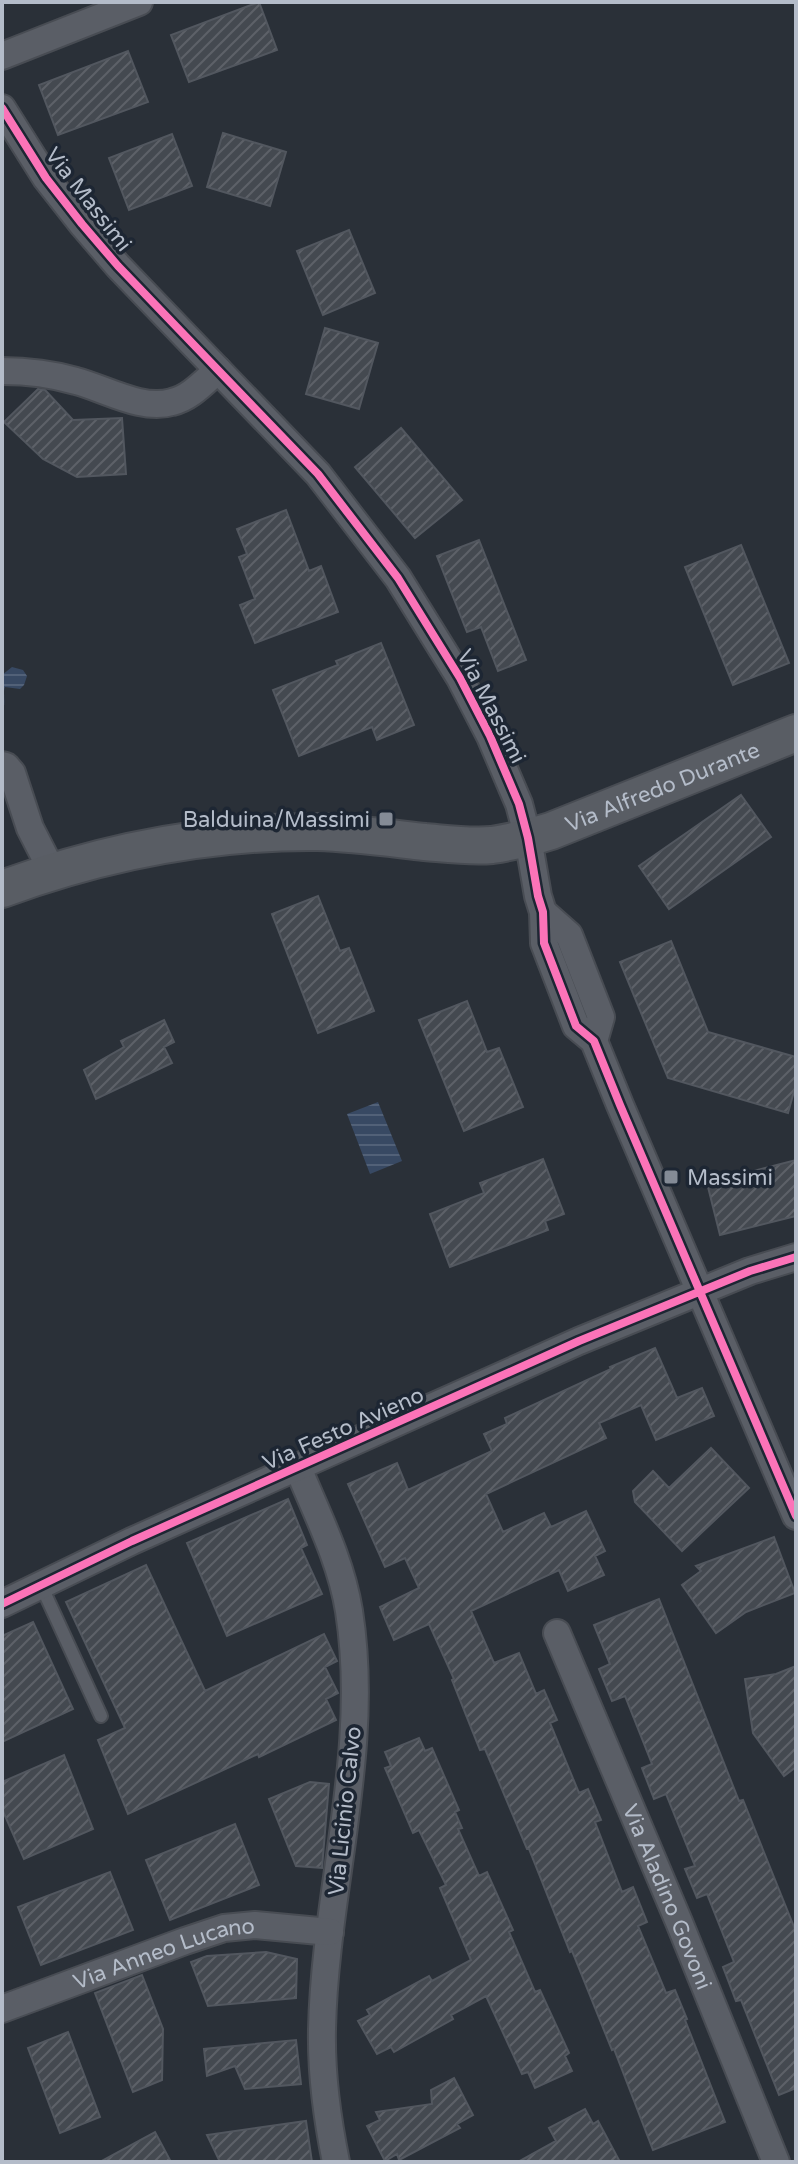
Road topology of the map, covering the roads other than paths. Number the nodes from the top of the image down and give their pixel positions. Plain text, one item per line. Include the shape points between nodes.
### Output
1 (139, 2) edge
2 (2, 56) edge
3 (2, 108) edge
4 (218, 370) junction
5 (2, 371) edge
6 (796, 733) edge
7 (2, 765) edge
8 (528, 838) junction
9 (52, 871) junction
10 (2, 889) edge
11 (796, 1257) edge
12 (701, 1292) junction
13 (298, 1468) junction
14 (796, 1516) edge
15 (41, 1585) junction
16 (2, 1604) edge
17 (557, 1633) dead end
18 (101, 1716) dead end
19 (330, 1932) junction
20 (2, 2009) edge
21 (336, 2162) edge
22 (776, 2162) edge

1 - 2 street
3 - 4 street, Via Massimi via 82,224
4 - 5 street via 191,394 157,405 72,380
4 - 8 street, Via Massimi via 318,474 398,578 490,736
6 - 8 street, Via Alfredo Durante
7 - 9 street via 12,773 30,828
8 - 9 street, Via Alfredo Durante via 463,846 327,833 224,836
8 - 12 street, Via Massimi via 544,943 576,1026 594,1041
9 - 10 street, Via Alfredo Durante
11 - 12 street, Via Festo Avieno
12 - 13 street, Via Festo Avieno
12 - 14 street, Via Massimi
13 - 15 street, Via Festo Avieno
13 - 19 street, Via Licinio Calvo via 338,1569 351,1626 353,1734
15 - 16 street, Via Festo Avieno
15 - 18 lane
17 - 22 street, Via Aladino Govoni
19 - 20 street, Via Anneo Lucano via 255,1925 224,1928
19 - 21 street, Via Licinio Calvo via 323,2078

